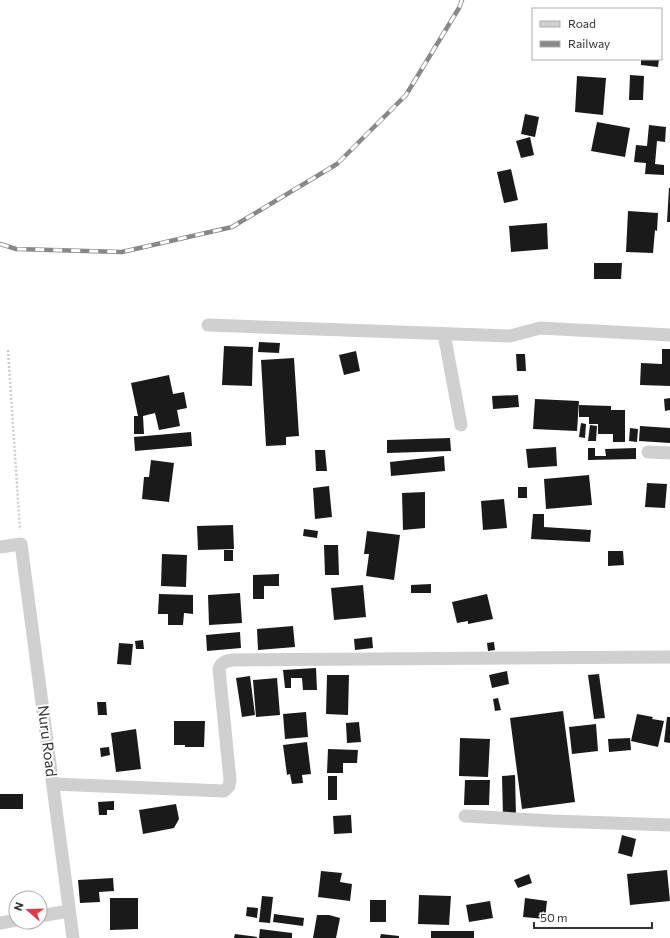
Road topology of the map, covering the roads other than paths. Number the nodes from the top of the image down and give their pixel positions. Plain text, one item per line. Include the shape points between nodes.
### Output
1 (208, 325) dead end
2 (444, 334) junction
3 (670, 335) edge
4 (461, 425) dead end
5 (648, 452) dead end
6 (670, 453) edge
7 (0, 547) edge
8 (670, 657) edge
9 (53, 784) junction
10 (465, 816) dead end
11 (670, 825) edge
12 (69, 911) junction
13 (48, 915) edge
14 (73, 938) edge

1 - 2 street
2 - 3 street via 510,336 540,328
2 - 4 street
5 - 6 street
7 - 9 street, Nuru Road via 21,544
8 - 9 street via 233,660 224,662 219,669 230,780 229,786 224,790
9 - 12 street, Nuru Road
10 - 11 street
12 - 13 street
12 - 14 street, Nuru Road

